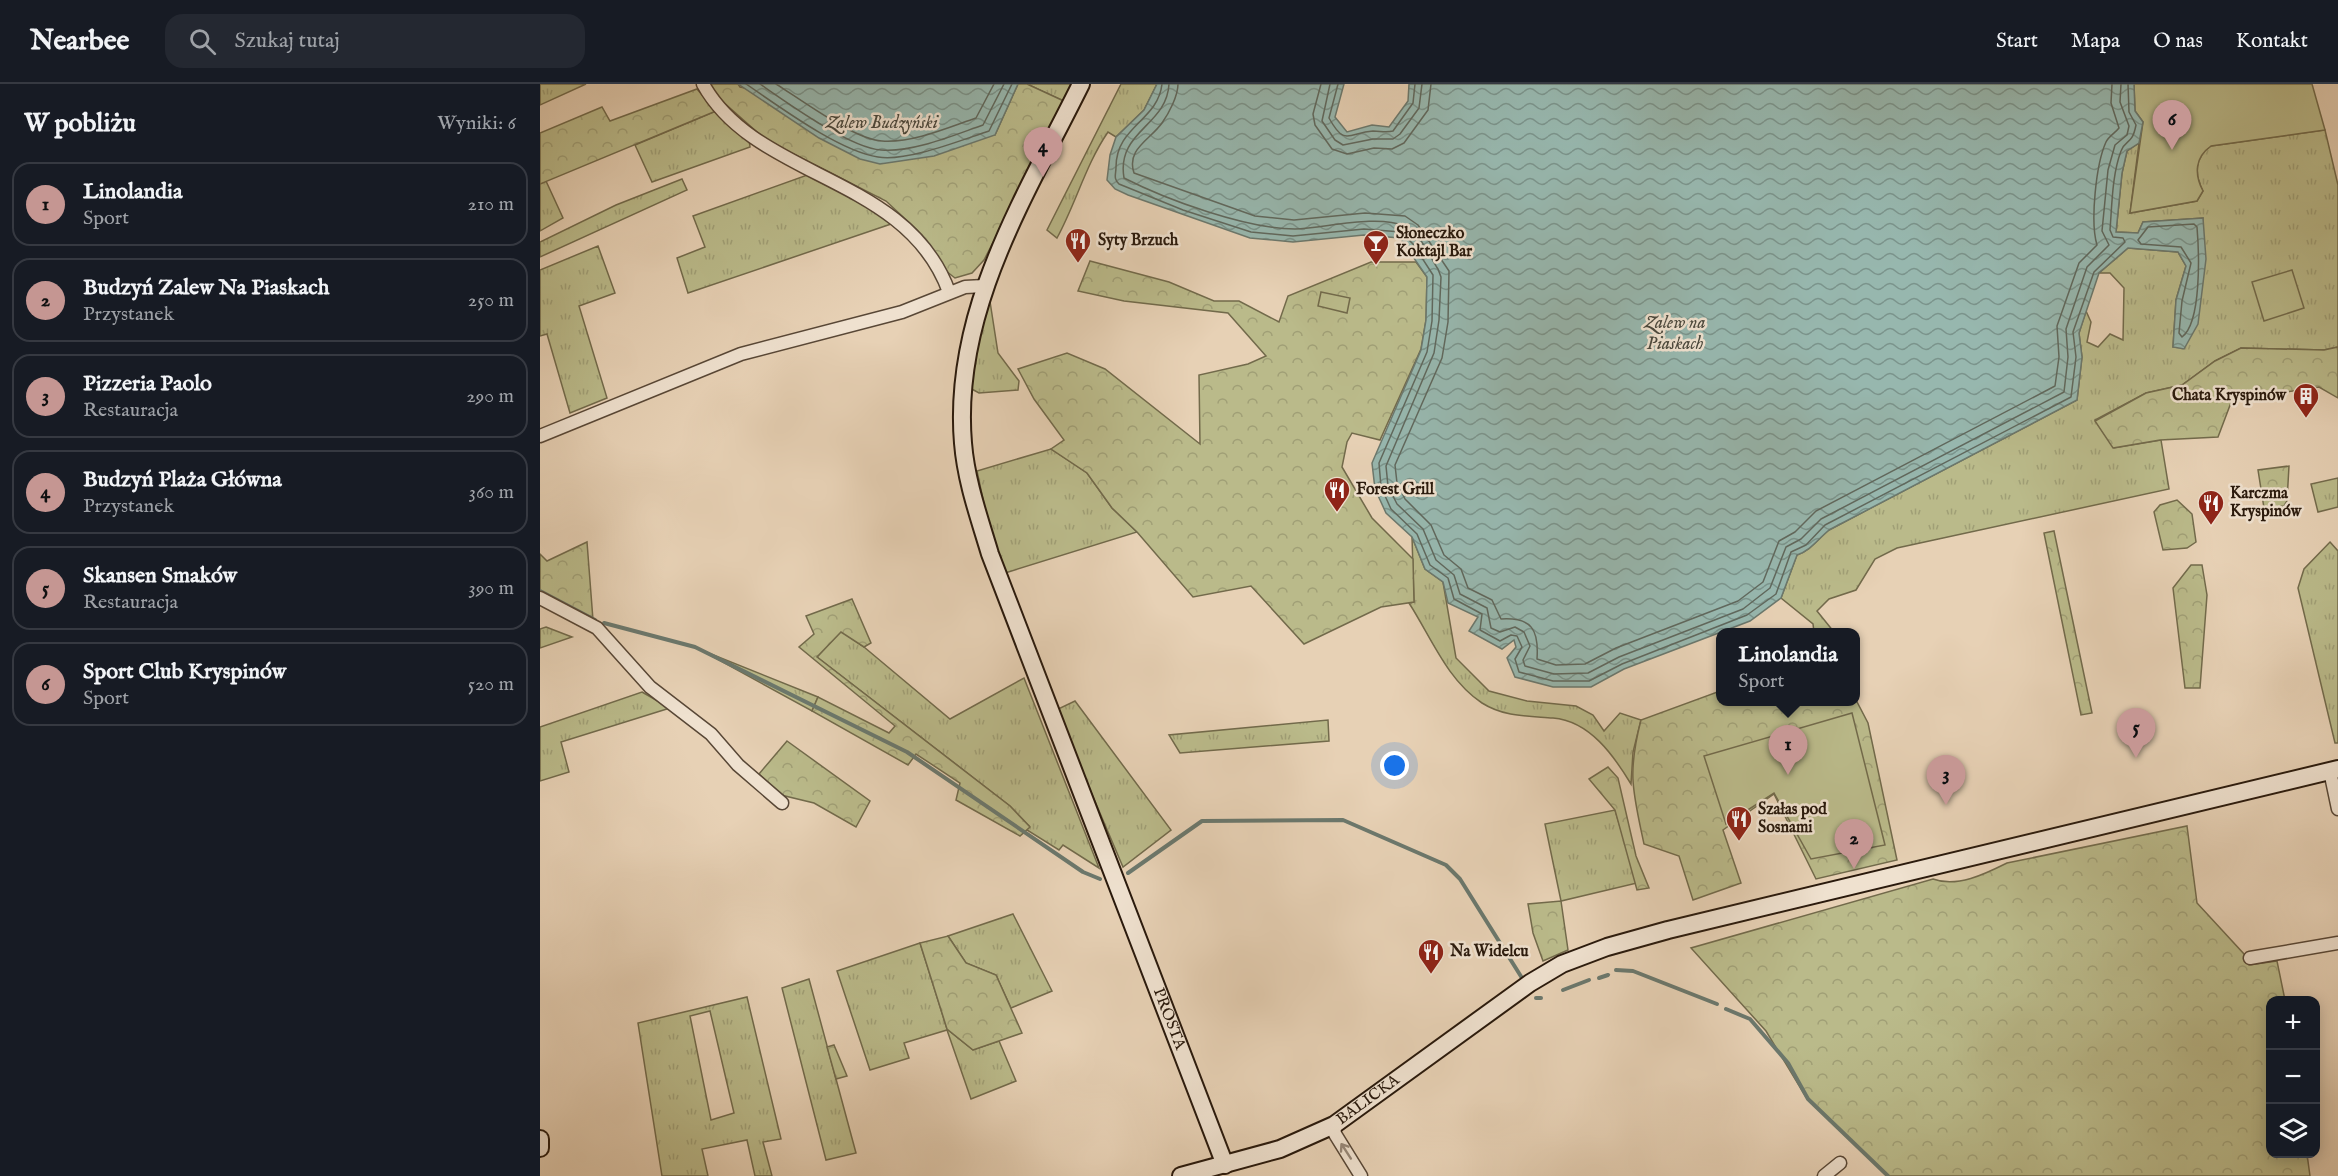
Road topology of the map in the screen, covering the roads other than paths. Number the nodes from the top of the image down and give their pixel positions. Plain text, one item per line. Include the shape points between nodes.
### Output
1 (703, 84) edge
2 (1081, 84) edge
3 (984, 286) junction
4 (949, 292) junction
5 (540, 436) edge
6 (540, 598) edge
7 (2334, 770) edge
8 (782, 802) dead end
9 (2338, 809) edge
10 (2338, 943) edge
11 (2250, 958) dead end
12 (1334, 1125) junction
13 (540, 1139) edge
14 (540, 1148) edge
15 (1840, 1163) dead end
16 (1225, 1165) junction
17 (1185, 1176) edge
18 (1361, 1176) edge
19 (1824, 1176) edge

1 - 4 street via 722,110 766,146 819,172 907,228 933,259
2 - 3 main road, PROSTA
3 - 4 street
3 - 16 main road, PROSTA via 967,349 962,397 963,444 973,497 994,563
4 - 5 street via 902,312 741,354
6 - 8 street via 597,627 650,687 711,734 738,765
7 - 9 street
7 - 12 main road, BALICKA via 1607,947 1562,964 1534,981
10 - 11 street
12 - 16 main road, BALICKA via 1280,1149
18 -> 12 street via 1335,1134
13 - 14 main road
15 - 19 street
16 - 17 main road, BALICKA

